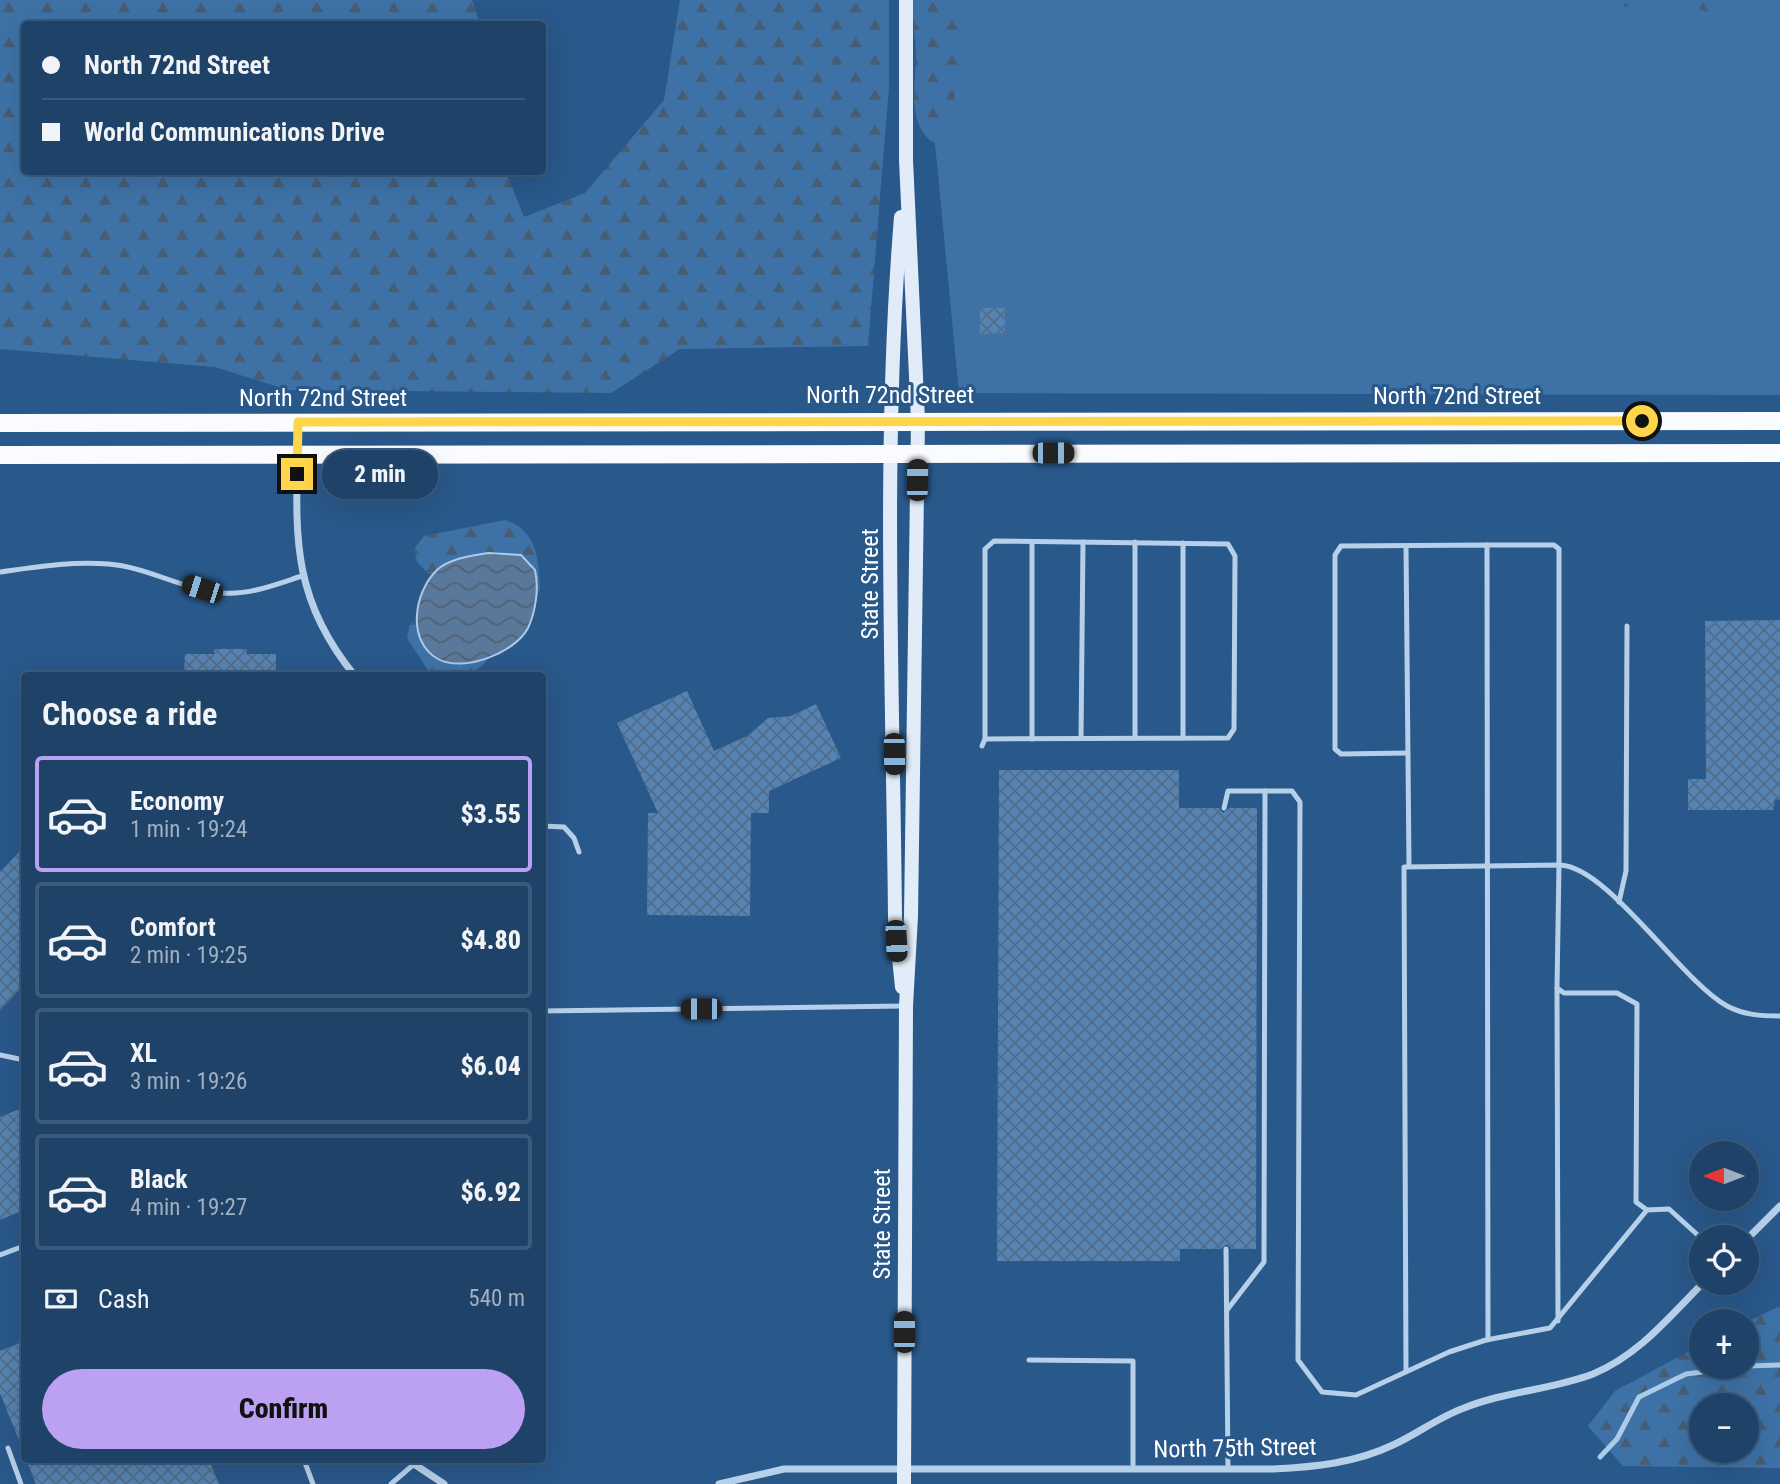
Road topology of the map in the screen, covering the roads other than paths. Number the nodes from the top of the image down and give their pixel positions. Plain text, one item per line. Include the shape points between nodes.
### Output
1 (906, 0) edge
2 (905, 160) junction
3 (892, 419) junction
4 (918, 420) junction
5 (1780, 421) edge
6 (298, 422) junction
7 (0, 423) edge
8 (892, 453) junction
9 (918, 453) junction
10 (1780, 453) edge
11 (297, 454) junction
12 (0, 455) edge
13 (1032, 542) junction
14 (1083, 542) junction
15 (1135, 542) junction
16 (1183, 543) junction
17 (1487, 545) junction
18 (1406, 546) junction
19 (0, 572) edge
20 (302, 576) junction
21 (1627, 626) dead end
22 (352, 672) edge
23 (1082, 738) junction
24 (1135, 738) junction
25 (1183, 738) junction
26 (985, 739) junction
27 (1032, 739) junction
28 (982, 746) dead end
29 (1408, 753) junction
30 (1265, 791) junction
31 (1224, 808) dead end
32 (546, 826) edge
33 (579, 852) dead end
34 (1559, 864) junction
35 (1409, 865) junction
36 (1489, 865) junction
37 (1619, 902) junction
38 (1557, 988) junction
39 (906, 1006) junction
40 (546, 1011) edge
41 (1780, 1016) edge
42 (0, 1055) edge
43 (21, 1059) edge
44 (1780, 1206) edge
45 (1647, 1210) junction
46 (1689, 1227) edge
47 (1759, 1227) edge
48 (21, 1247) edge
49 (1226, 1249) dead end
50 (0, 1255) edge
51 (1691, 1295) edge
52 (1227, 1310) junction
53 (1558, 1322) junction
54 (1488, 1340) junction
55 (1029, 1360) dead end
56 (1406, 1372) junction
57 (8, 1448) dead end
58 (305, 1463) edge
59 (409, 1463) edge
60 (412, 1463) edge
61 (904, 1468) junction
62 (1133, 1469) junction
63 (1228, 1469) junction
64 (21, 1484) edge
65 (313, 1484) edge
66 (391, 1484) edge
67 (444, 1484) edge
68 (719, 1484) edge
69 (904, 1484) edge

1 - 2 street, State Street
2 - 3 street, State Street via 894,300
2 - 4 street, State Street
3 - 4 main road, North 72nd Street
3 - 6 main road, North 72nd Street
3 - 8 street, State Street
4 - 5 main road, North 72nd Street
4 - 9 street, State Street
6 - 7 main road, North 72nd Street
6 - 11 street
8 - 9 main road
8 - 11 main road
8 - 39 street, State Street via 895,918 897,964
9 - 10 main road
9 - 39 street, State Street
11 - 12 main road
11 - 20 street
13 - 14 lane
13 - 26 lane via 994,541 985,549
13 - 27 lane
14 - 15 lane
14 - 23 lane
15 - 16 lane
15 - 24 lane
16 - 25 lane
16 - 25 lane via 1228,544 1235,556 1235,570 1234,729 1228,738
17 - 18 lane
17 - 34 lane via 1554,545 1559,549
17 - 36 lane
18 - 29 lane
18 - 29 lane via 1341,546 1335,555 1335,749 1340,754
19 - 20 lane via 60,564 108,564 222,593 245,593
20 - 22 street via 325,634
21 - 37 lane via 1626,871
23 - 24 lane
23 - 27 lane
24 - 25 lane
26 - 27 lane
26 - 28 lane
29 - 35 lane
30 - 31 lane via 1228,791
30 - 52 lane via 1264,1262
30 - 56 lane via 1292,790 1300,802 1298,1360 1322,1392 1356,1395
32 - 33 lane via 564,827
34 - 36 lane
34 - 37 lane via 1573,864
34 - 38 lane
35 - 36 lane
35 - 56 lane via 1404,867
36 - 54 lane
37 - 41 lane via 1717,1000 1746,1014
38 - 45 lane via 1564,993 1616,993 1637,1004 1636,1202
38 - 53 lane
39 - 40 lane
39 - 61 street, State Street
42 - 43 lane
44 - 47 street
45 - 46 lane via 1669,1209
45 - 53 lane
48 - 50 lane
49 - 52 lane
51 - 63 street, North 75th Street via 1649,1339 1594,1373 1488,1399 1393,1445 1345,1462 1308,1468
52 - 63 lane
53 - 54 lane via 1550,1328
54 - 56 lane
55 - 62 lane via 1133,1361
57 - 64 lane
58 - 65 lane
59 - 66 lane
60 - 67 street
61 - 62 street, North 75th Street
61 - 68 street, North 75th Street via 784,1469
61 - 69 street, State Street
62 - 63 street, North 75th Street

